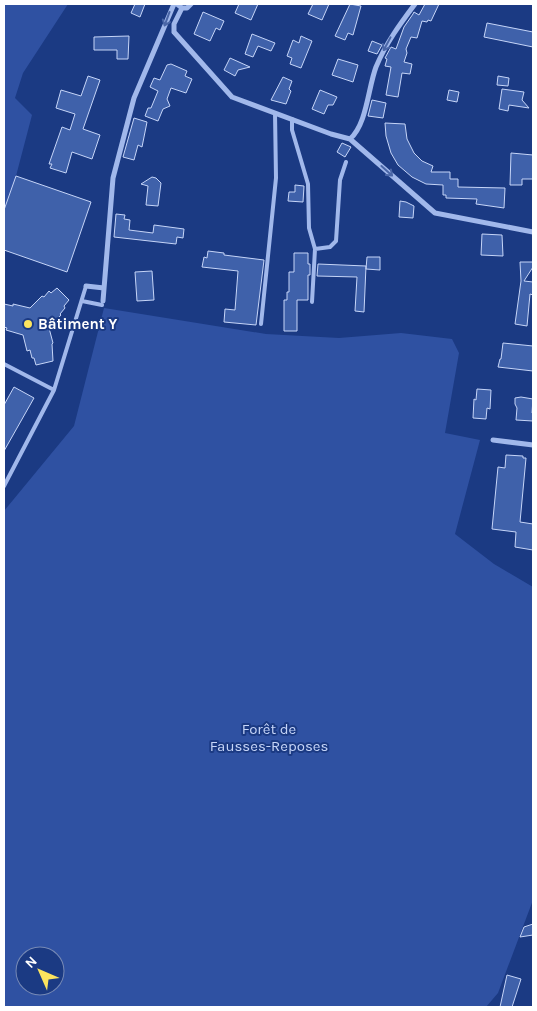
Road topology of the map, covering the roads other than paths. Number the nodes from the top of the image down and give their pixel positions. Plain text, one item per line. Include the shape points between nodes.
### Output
1 (175, 4) edge
2 (192, 4) edge
3 (415, 4) edge
4 (182, 8) junction
5 (174, 32) junction
6 (162, 35) junction
7 (275, 113) junction
8 (292, 119) junction
9 (350, 139) junction
10 (346, 162) dead end
11 (533, 232) edge
12 (315, 249) junction
13 (86, 286) joint
14 (104, 288) junction
15 (82, 300) junction
16 (312, 302) dead end
17 (102, 303) joint
18 (261, 324) dead end
19 (4, 364) edge
20 (54, 390) junction
21 (493, 440) dead end
22 (533, 445) edge
23 (4, 486) edge

1 - 4 street
1 -> 6 street
2 - 4 street
3 -> 9 street via 388,42 376,68 365,109
4 - 5 street via 174,24
5 - 6 street
5 - 7 street via 232,97
6 - 14 street via 134,98 113,178
7 - 8 street
7 - 18 lane via 276,178
8 - 9 street
8 - 12 lane via 292,130 308,184 310,228
9 -> 11 street via 435,213
10 - 12 lane via 340,180 336,241 330,247
12 - 16 lane
13 - 14 street
13 - 15 lane
14 - 17 street
15 - 17 lane
15 - 20 lane
19 - 20 lane
20 - 23 lane
21 - 22 street

